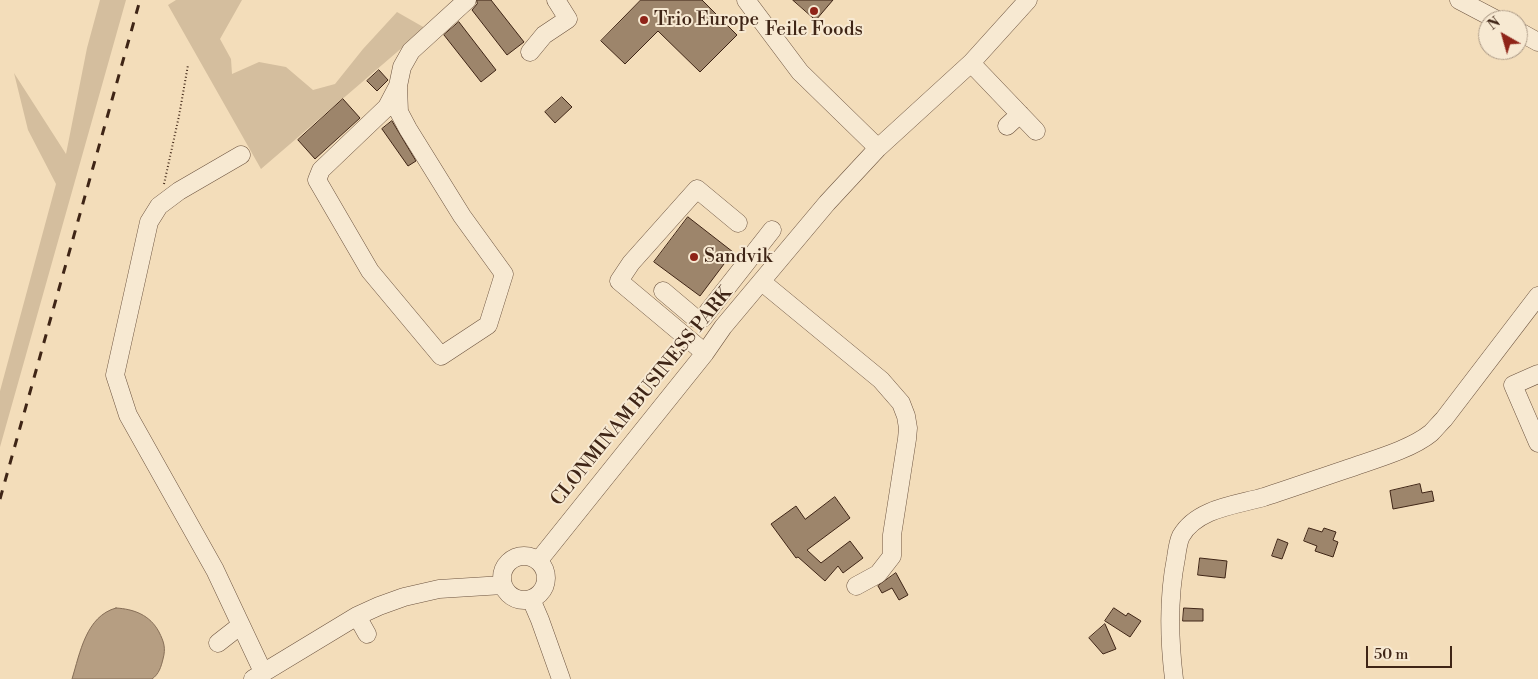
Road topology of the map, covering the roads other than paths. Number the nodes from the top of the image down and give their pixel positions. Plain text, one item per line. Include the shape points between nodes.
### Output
1 (467, 0) edge
2 (556, 0) edge
3 (746, 0) edge
4 (1028, 0) edge
5 (1459, 0) edge
6 (1478, 10) edge
7 (530, 52) dead end
8 (971, 64) junction
9 (398, 86) junction
10 (1036, 131) dead end
11 (878, 148) junction
12 (241, 155) dead end
13 (738, 223) dead end
14 (772, 230) dead end
15 (762, 282) junction
16 (1538, 296) edge
17 (656, 312) junction
18 (705, 353) junction
19 (1538, 374) edge
20 (1538, 444) edge
21 (538, 560) junction
22 (503, 585) junction
23 (856, 586) dead end
24 (531, 599) junction
25 (356, 616) junction
26 (241, 625) junction
27 (367, 634) dead end
28 (218, 643) dead end
29 (264, 672) edge
30 (561, 679) edge
31 (1174, 679) edge

1 - 9 street via 411,51 402,67
2 - 7 street via 568,18 544,36
3 - 11 street via 800,72
4 - 8 street, CLONMINAM BUSINESS PARK
5 - 6 street
8 - 10 street via 1013,120
8 - 11 street, CLONMINAM BUSINESS PARK
9 - 9 street via 400,112 408,129 462,216 504,274 488,325 441,356 370,271 317,180 320,170 387,107
11 - 15 street, CLONMINAM BUSINESS PARK via 827,203
12 - 26 street via 159,206 150,222 114,375 128,415 215,570
13 - 17 street via 697,190 631,263 619,281
14 - 17 street via 704,318 695,318 666,294
15 - 18 street, CLONMINAM BUSINESS PARK
15 - 23 street via 881,380 901,402 906,416 907,440 892,535 892,556 878,574
16 - 31 street via 1431,433 1382,457 1212,511 1187,528 1180,538 1170,607
17 - 18 street
18 - 21 street, CLONMINAM BUSINESS PARK
19 - 20 street via 1513,386
21 - 22 street via 525,555 511,559 503,571
21 - 24 street via 547,578 542,591
22 - 24 street via 511,596
22 - 25 street via 439,589 404,597
24 - 30 street
25 - 27 street
25 - 29 street
26 - 28 street
26 - 29 street

